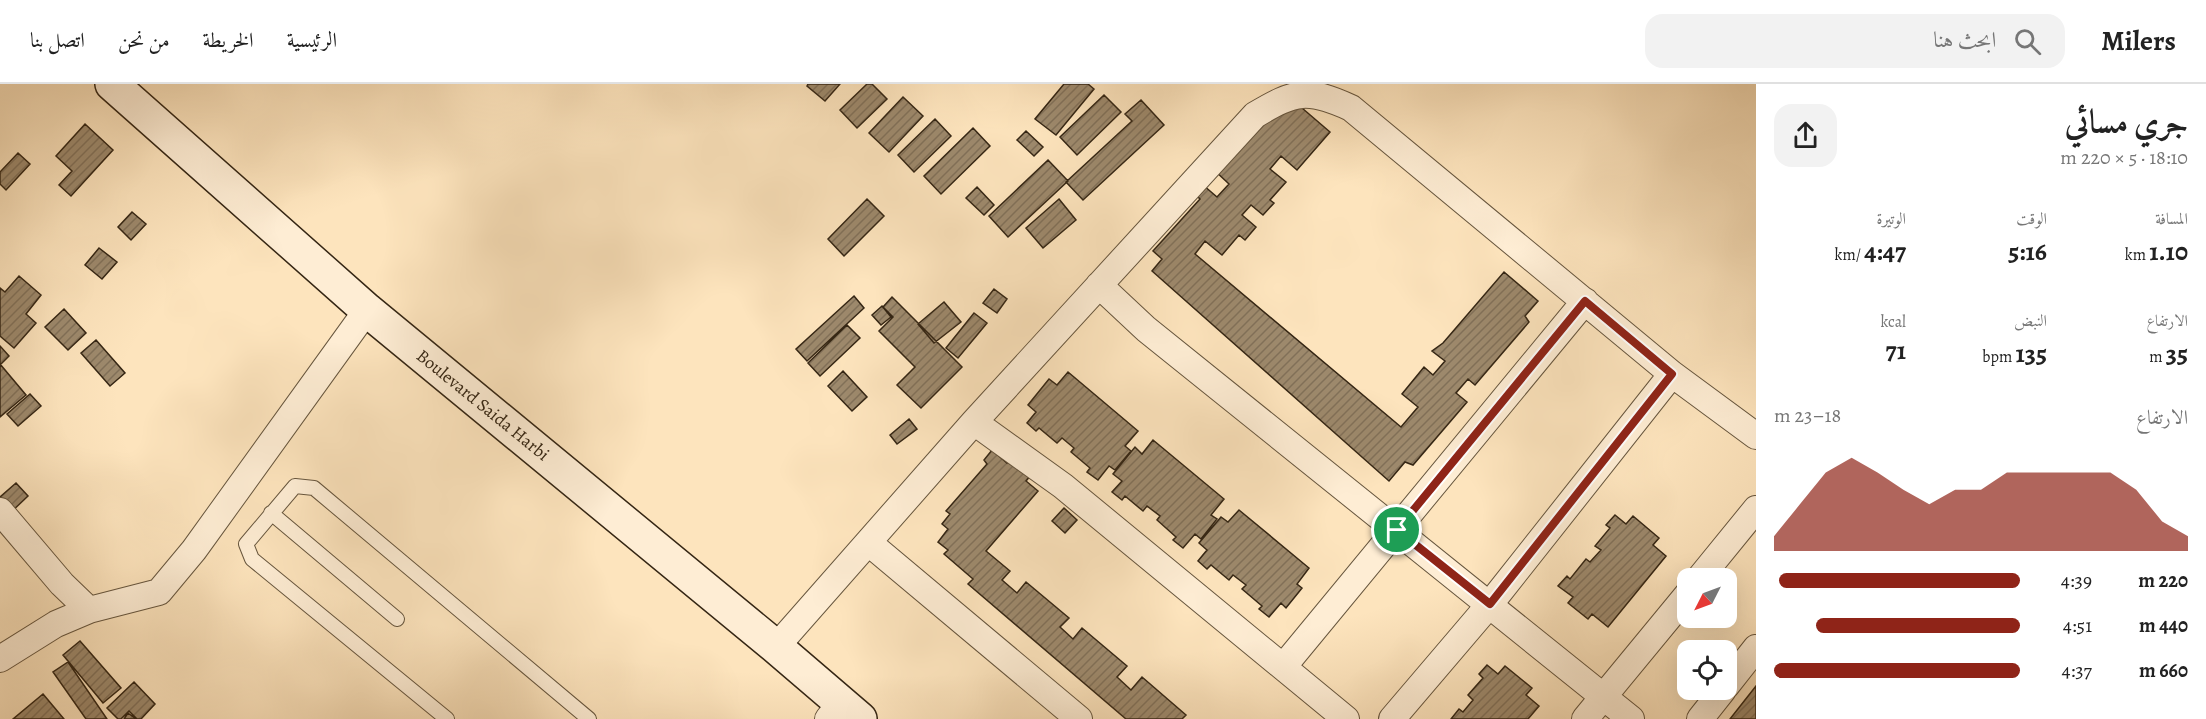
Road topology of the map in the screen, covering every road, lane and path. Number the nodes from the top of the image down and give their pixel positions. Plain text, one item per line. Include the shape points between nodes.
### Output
1 (112, 84) edge
2 (1099, 285) junction
3 (1585, 301) junction
4 (367, 310) junction
5 (1672, 374) junction
6 (974, 422) junction
7 (1756, 436) edge
8 (1756, 509) edge
9 (0, 511) edge
10 (272, 513) junction
11 (1397, 530) junction
12 (869, 543) junction
13 (1708, 568) edge
14 (1490, 604) junction
15 (1677, 608) edge
16 (89, 610) junction
17 (397, 619) dead end
18 (776, 647) junction
19 (1756, 648) edge
20 (0, 659) edge
21 (1283, 667) junction
22 (1737, 672) edge
23 (1605, 696) junction
24 (1715, 700) edge
25 (843, 714) edge
26 (447, 719) edge
27 (589, 719) edge
28 (1079, 719) edge
29 (1346, 719) edge
30 (1392, 719) edge
31 (1585, 719) edge
32 (1631, 719) edge
33 (1700, 719) edge

1 - 4 street, Boulevard Saida Harbi
2 - 3 street via 1255,115 1277,101 1299,94 1326,96 1351,108
2 - 6 street
2 - 11 street via 1146,329
3 - 5 street
3 - 11 street
4 - 16 street via 194,550 159,592
4 - 18 street, Boulevard Saida Harbi
5 - 7 street
5 - 14 street
6 - 12 street
6 - 21 street via 1063,486
8 - 13 street
9 - 16 street
10 - 17 lane
10 - 26 lane via 246,544 252,559
10 - 27 lane via 295,486 314,488
11 - 14 street
11 - 21 street
12 - 18 street
12 - 28 street
14 - 23 street
14 - 30 street
15 - 23 street
16 - 20 street via 56,624
18 - 25 street, Boulevard Saida Harbi
19 - 22 street
21 - 29 street
23 - 31 street
23 - 32 street
24 - 33 street

